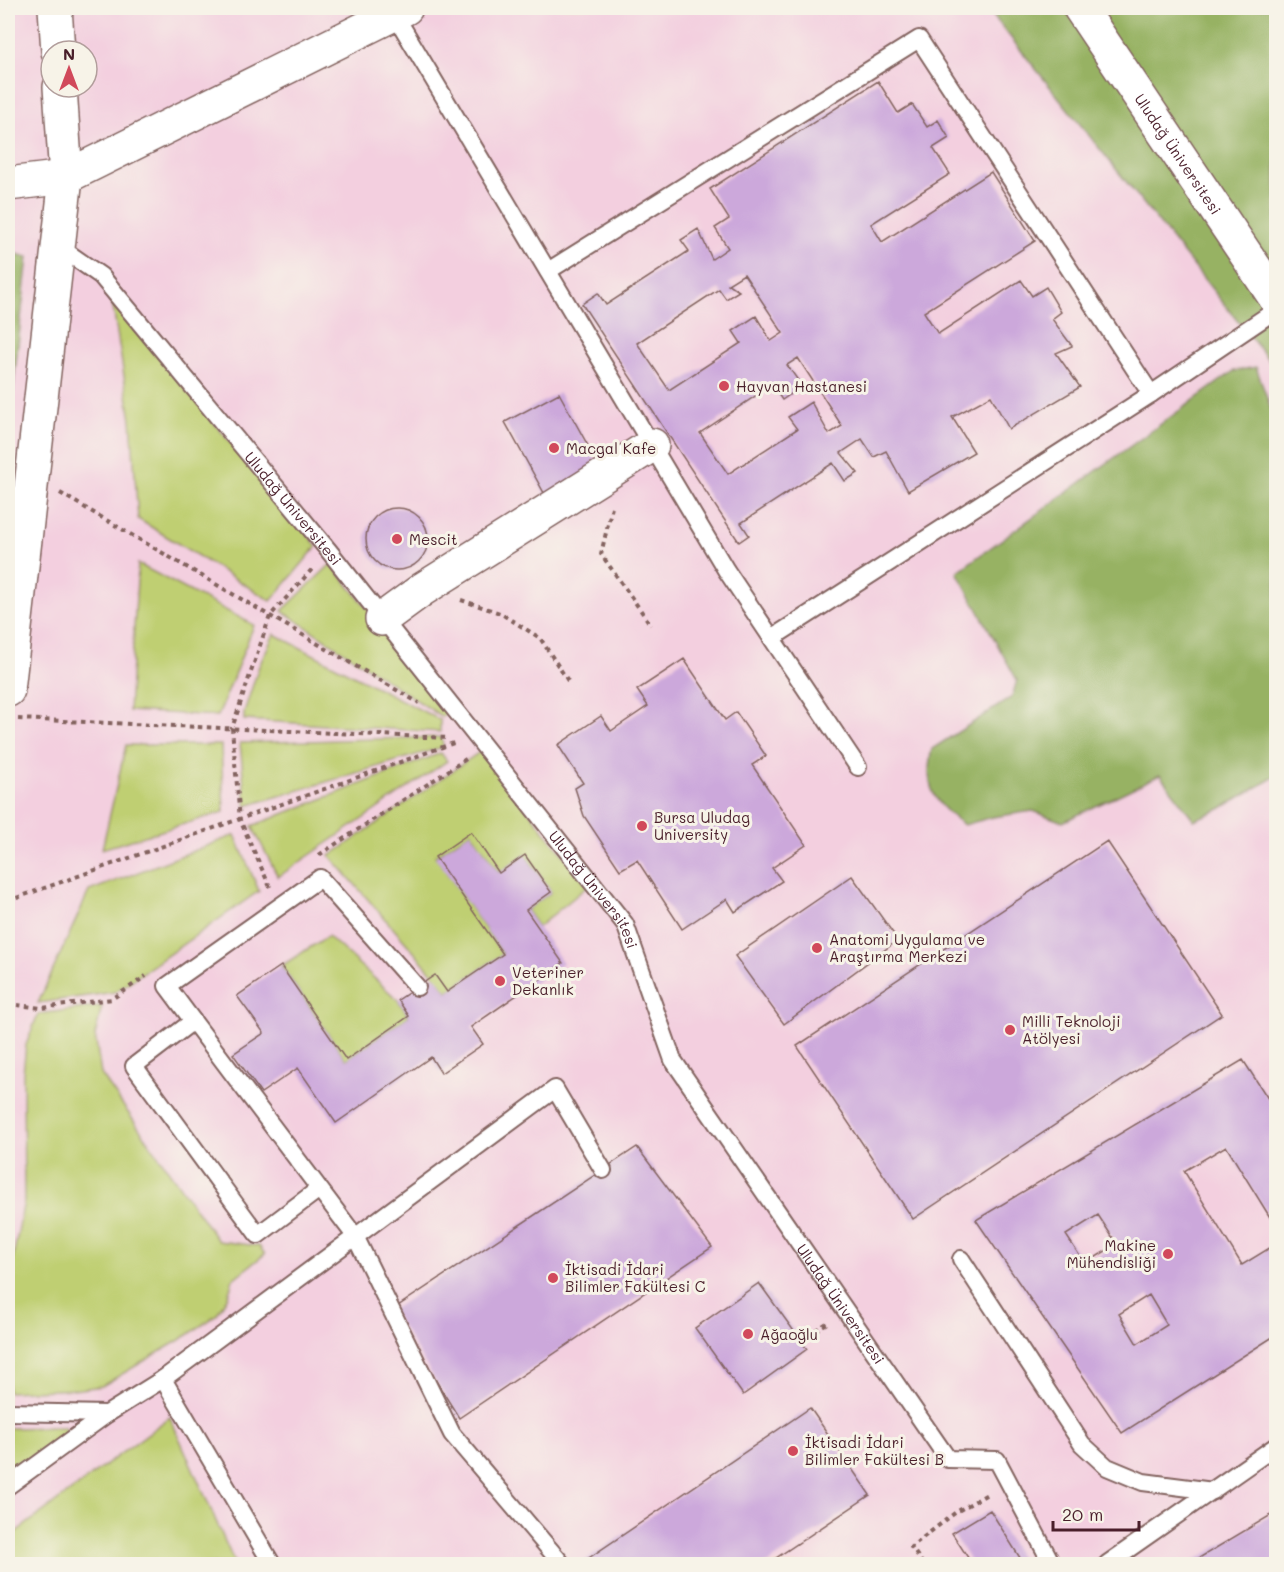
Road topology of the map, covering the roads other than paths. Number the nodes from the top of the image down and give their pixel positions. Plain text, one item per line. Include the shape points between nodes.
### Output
1 (55, 8) edge
2 (1080, 8) edge
3 (401, 11) edge
4 (57, 39) edge
5 (61, 99) edge
6 (66, 177) junction
7 (8, 184) edge
8 (58, 246) junction
9 (548, 271) junction
10 (1276, 299) edge
11 (1276, 310) edge
12 (1151, 393) junction
13 (652, 445) junction
14 (382, 619) junction
15 (772, 638) junction
16 (8, 690) edge
17 (858, 767) dead end
18 (417, 987) dead end
19 (193, 1020) junction
20 (603, 1170) dead end
21 (320, 1189) junction
22 (355, 1236) junction
23 (961, 1259) dead end
24 (163, 1378) junction
25 (8, 1412) edge
26 (107, 1414) junction
27 (1276, 1446) edge
28 (8, 1486) edge
29 (1213, 1491) junction
30 (272, 1564) edge
31 (562, 1564) edge
32 (1052, 1564) edge
33 (1107, 1564) edge

1 - 4 street
2 - 10 street, Uludağ Üniversitesi
3 - 6 street
3 - 9 lane
5 - 6 street
6 - 7 street
6 - 8 street
8 - 14 lane, Uludağ Üniversitesi via 101,276
8 - 16 street
9 - 12 lane via 919,39
9 - 13 lane
11 - 12 lane
12 - 15 lane
13 - 14 street via 423,589
13 - 15 lane via 726,570
14 - 32 lane, Uludağ Üniversitesi via 625,924 673,1060 948,1459 998,1460
15 - 17 lane
18 - 19 lane via 320,878 167,986
19 - 21 lane
19 - 21 lane via 134,1065 258,1234
20 - 22 lane via 555,1089
21 - 22 lane
22 - 24 lane
22 - 31 lane via 452,1434
23 - 29 lane via 1082,1444 1107,1467 1143,1482
24 - 26 lane
24 - 30 lane
25 - 26 lane
26 - 28 lane
27 - 29 lane
29 - 33 lane

